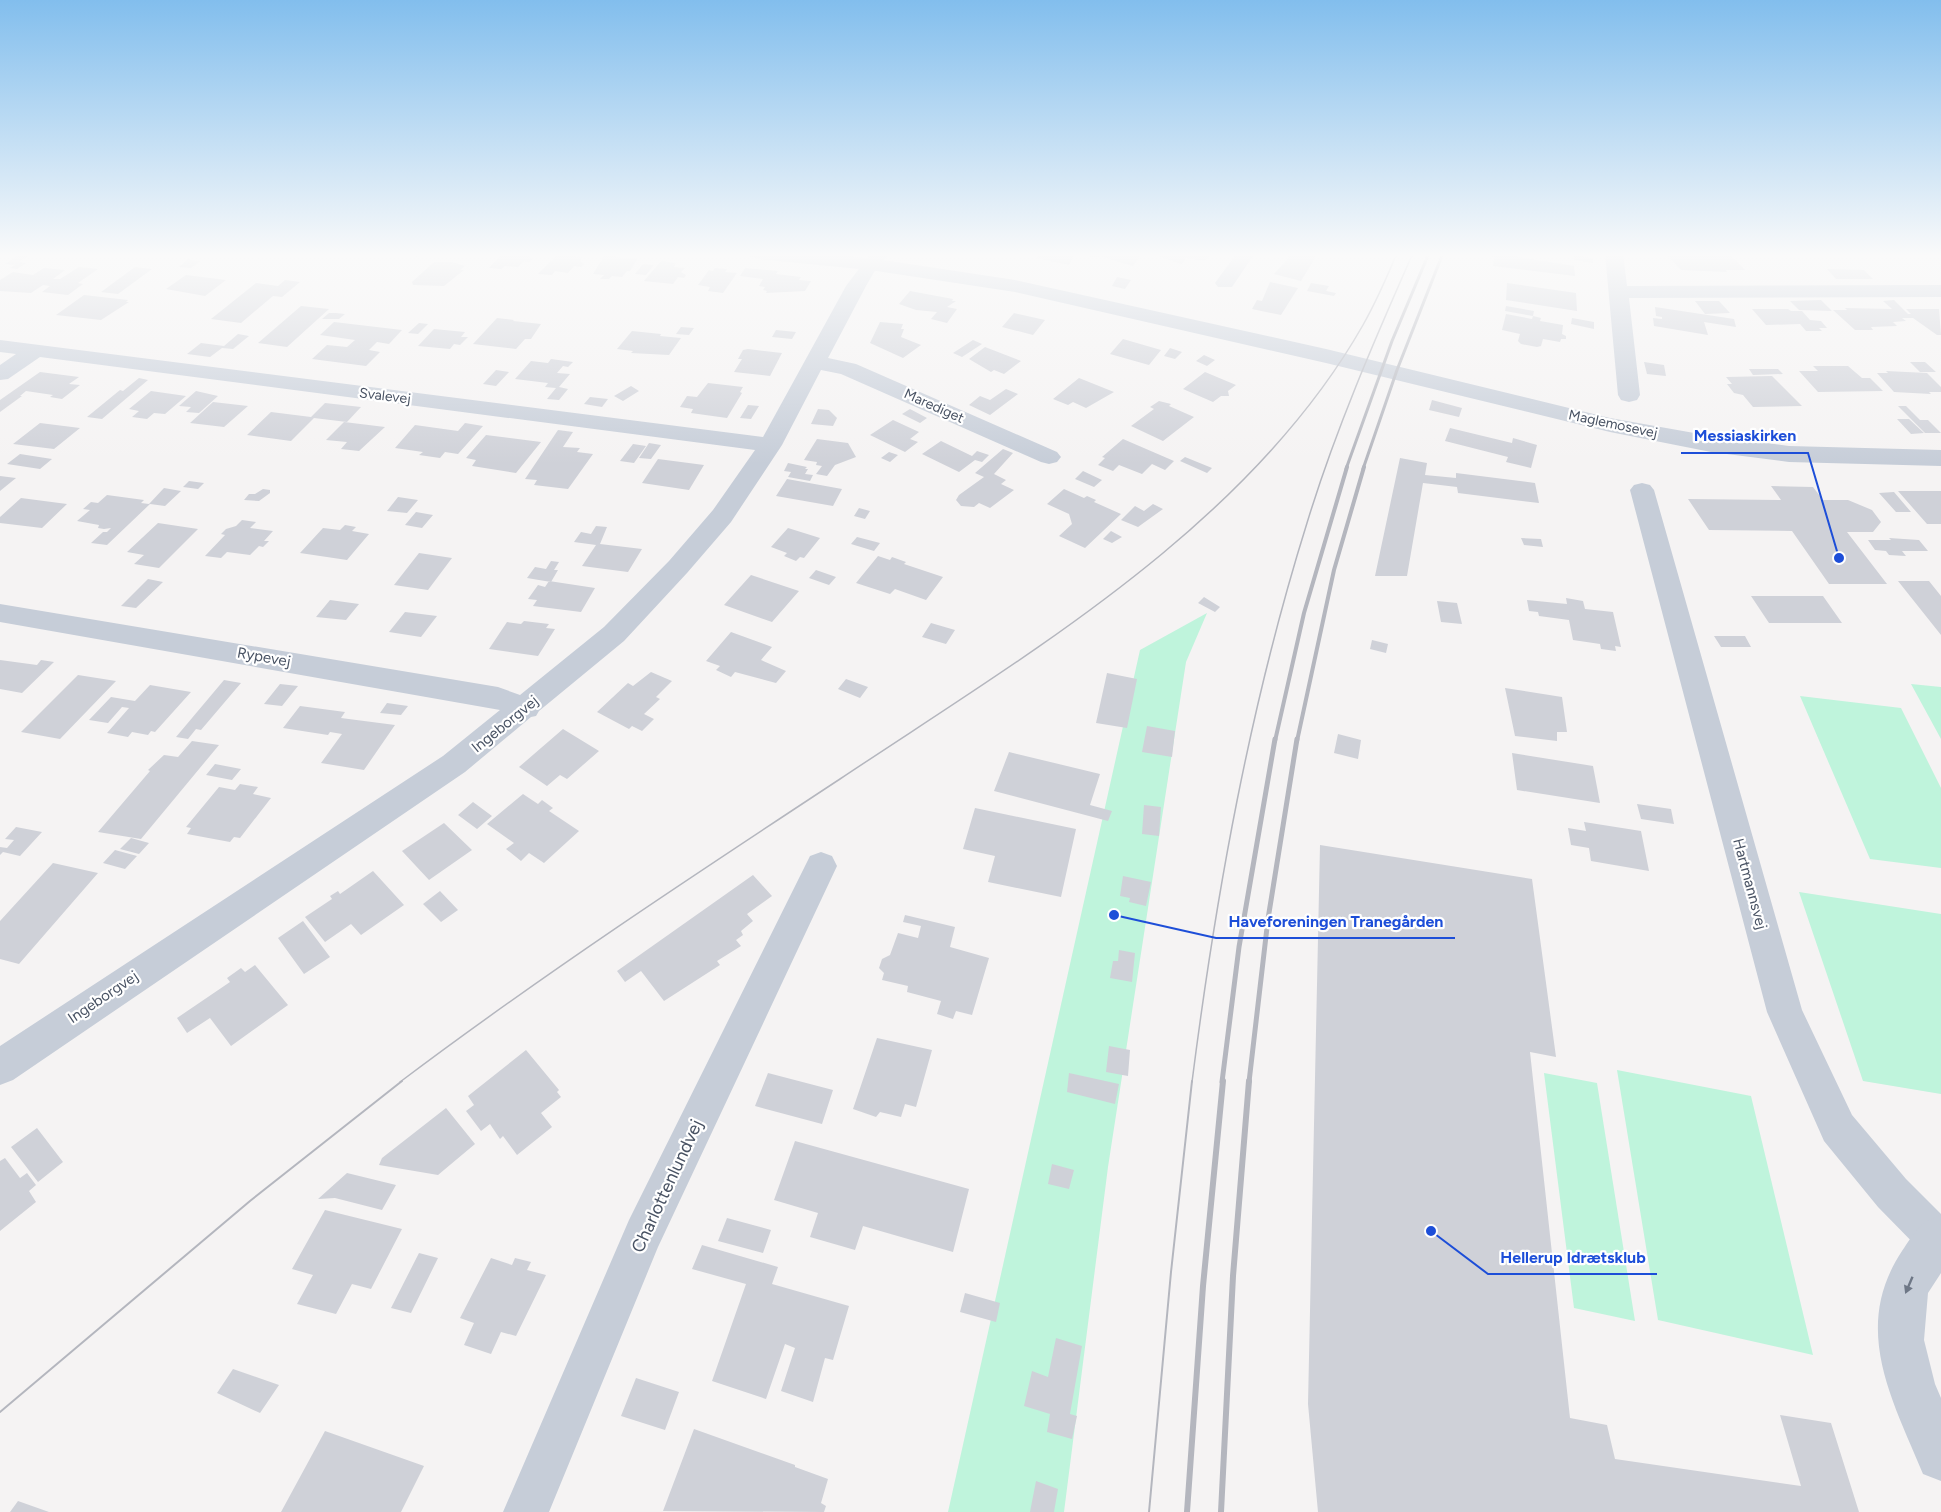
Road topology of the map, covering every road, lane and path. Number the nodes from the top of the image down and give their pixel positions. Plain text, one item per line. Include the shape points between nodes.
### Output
1 (838, 324) edge
2 (1182, 324) edge
3 (1621, 324) edge
4 (0, 346) edge
5 (34, 351) junction
6 (816, 362) junction
7 (0, 374) edge
8 (1629, 395) dead end
9 (770, 445) junction
10 (1049, 457) dead end
11 (1941, 458) edge
12 (1642, 490) dead end
13 (0, 613) edge
14 (526, 708) junction
15 (821, 866) dead end
16 (0, 1067) edge
17 (1940, 1240) edge
18 (1941, 1456) edge
19 (526, 1512) edge

1 - 6 street, Ingeborgvej
2 - 11 street, Maglemosevej via 1610,425 1712,444 1789,454
3 - 8 street
4 - 5 street, Svalevej
5 - 7 street
5 - 9 street, Svalevej
6 - 9 street, Ingeborgvej
6 - 10 street, Marediget via 848,369
9 - 14 street, Ingeborgvej via 722,516 678,567 614,634
12 - 17 street, Hartmannsvej via 1785,1012 1838,1128 1892,1193
13 - 14 street, Rypevej via 498,698
14 - 16 street, Ingeborgvej via 454,764
15 - 19 street, Charlottenlundvej via 643,1234
17 -> 18 street, Hartmannsvej via 1906,1286 1900,1340 1911,1387

